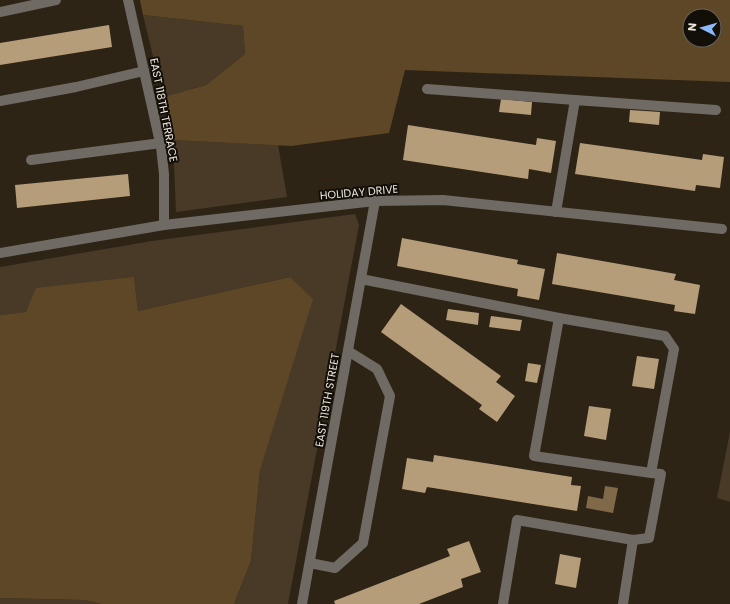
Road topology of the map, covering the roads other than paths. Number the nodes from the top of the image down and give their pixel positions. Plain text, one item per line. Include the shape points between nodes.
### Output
1 (56, 0) edge
2 (128, 0) edge
3 (0, 12) edge
4 (144, 71) junction
5 (427, 89) dead end
6 (575, 100) junction
7 (0, 101) edge
8 (716, 110) dead end
9 (160, 144) junction
10 (31, 160) dead end
11 (375, 201) junction
12 (556, 212) junction
13 (164, 225) junction
14 (722, 228) dead end
15 (0, 254) edge
16 (361, 280) junction
17 (558, 318) junction
18 (348, 351) junction
19 (651, 473) junction
20 (633, 540) junction
21 (310, 563) junction
22 (302, 604) edge
23 (503, 604) edge
24 (622, 604) edge

1 - 3 street
2 - 4 street, EAST 118TH TERRACE
4 - 7 street
4 - 9 street, EAST 118TH TERRACE
5 - 6 street
6 - 8 street
6 - 12 street
9 - 10 street
9 - 13 street, EAST 118TH TERRACE via 164,174
11 - 12 street, HOLIDAY DRIVE via 443,200
11 - 13 street, HOLIDAY DRIVE
11 - 16 street, EAST 119TH STREET
12 - 14 street, HOLIDAY DRIVE
13 - 15 street, HOLIDAY DRIVE
16 - 17 street
16 - 18 street, EAST 119TH STREET
17 - 19 street via 665,336 674,349
17 - 19 street via 534,456
18 - 21 street, EAST 119TH STREET
18 - 21 street via 376,369 390,396 363,543 335,568
19 - 20 street via 661,474 649,538
20 - 23 street via 517,520
20 - 24 street
21 - 22 street, EAST 119TH STREET

